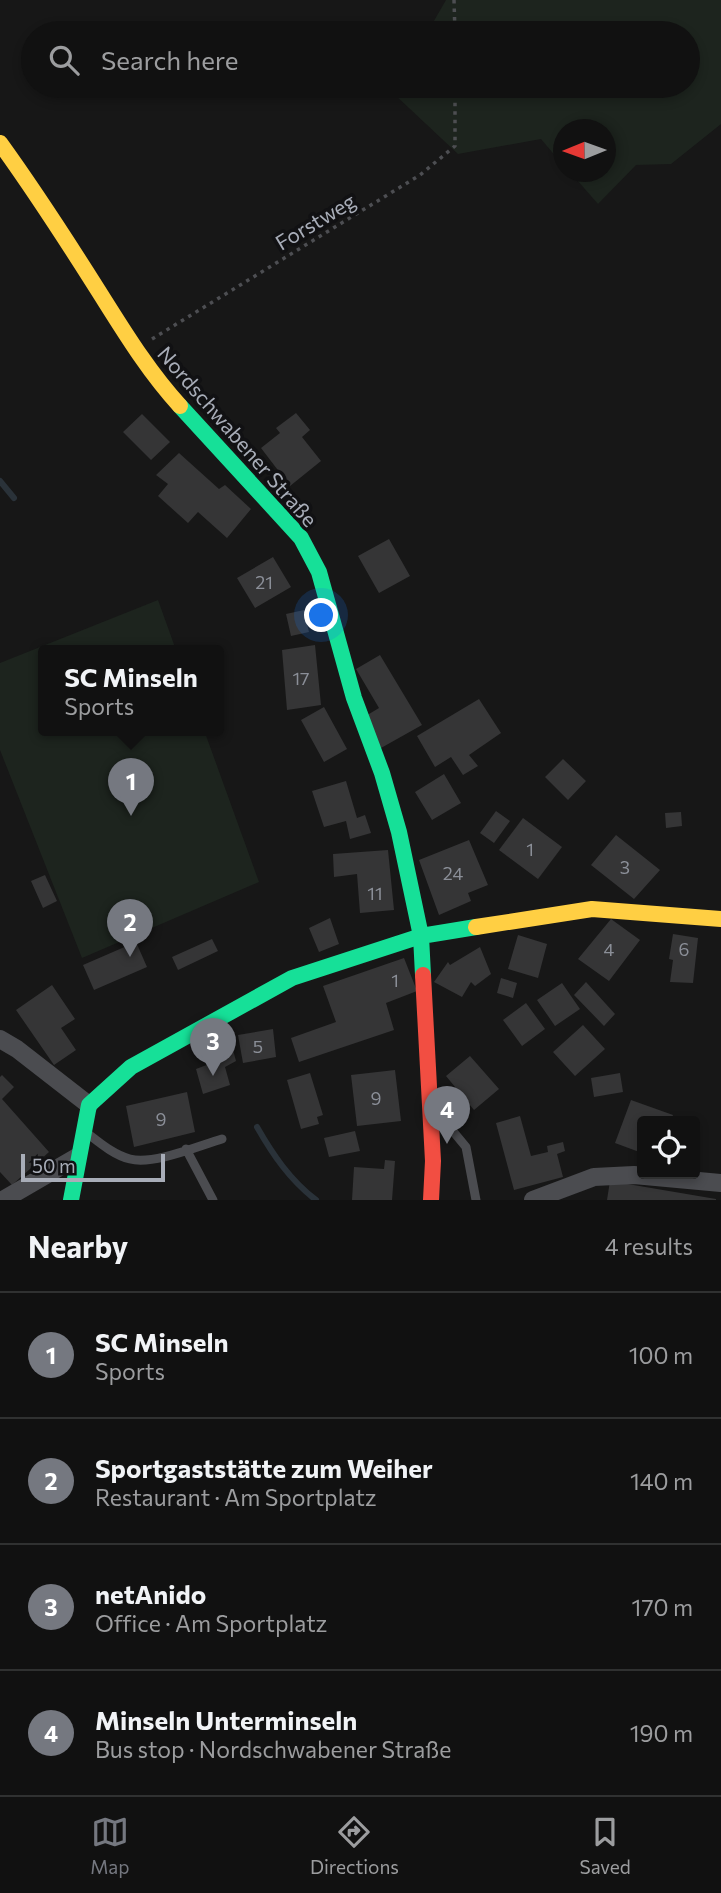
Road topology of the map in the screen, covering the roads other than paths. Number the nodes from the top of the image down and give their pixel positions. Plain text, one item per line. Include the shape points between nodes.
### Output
1 (0, 143) edge
2 (721, 919) edge
3 (421, 936) junction
4 (0, 1039) edge
5 (430, 1104) junction
6 (89, 1105) junction
7 (83, 1130) junction
8 (222, 1139) dead end
9 (186, 1149) junction
10 (77, 1157) junction
11 (721, 1183) edge
12 (3, 1200) edge
13 (71, 1200) edge
14 (213, 1200) edge
15 (431, 1200) edge
16 (476, 1200) edge
17 (533, 1200) edge

1 - 3 street, Nordschwabener Straße via 163,387 301,538 319,572 354,698 382,773
2 - 3 street via 592,909
3 - 5 street, Nordschwabener Straße
3 - 6 street via 292,978 131,1067
4 - 6 street
5 - 15 street, Nordschwabener Straße
5 - 16 lane via 466,1147
6 - 7 street
7 - 9 lane via 131,1159
7 - 10 street
8 - 9 lane
9 - 14 lane
10 - 12 street
10 - 13 street
11 - 17 street via 634,1175 594,1177

